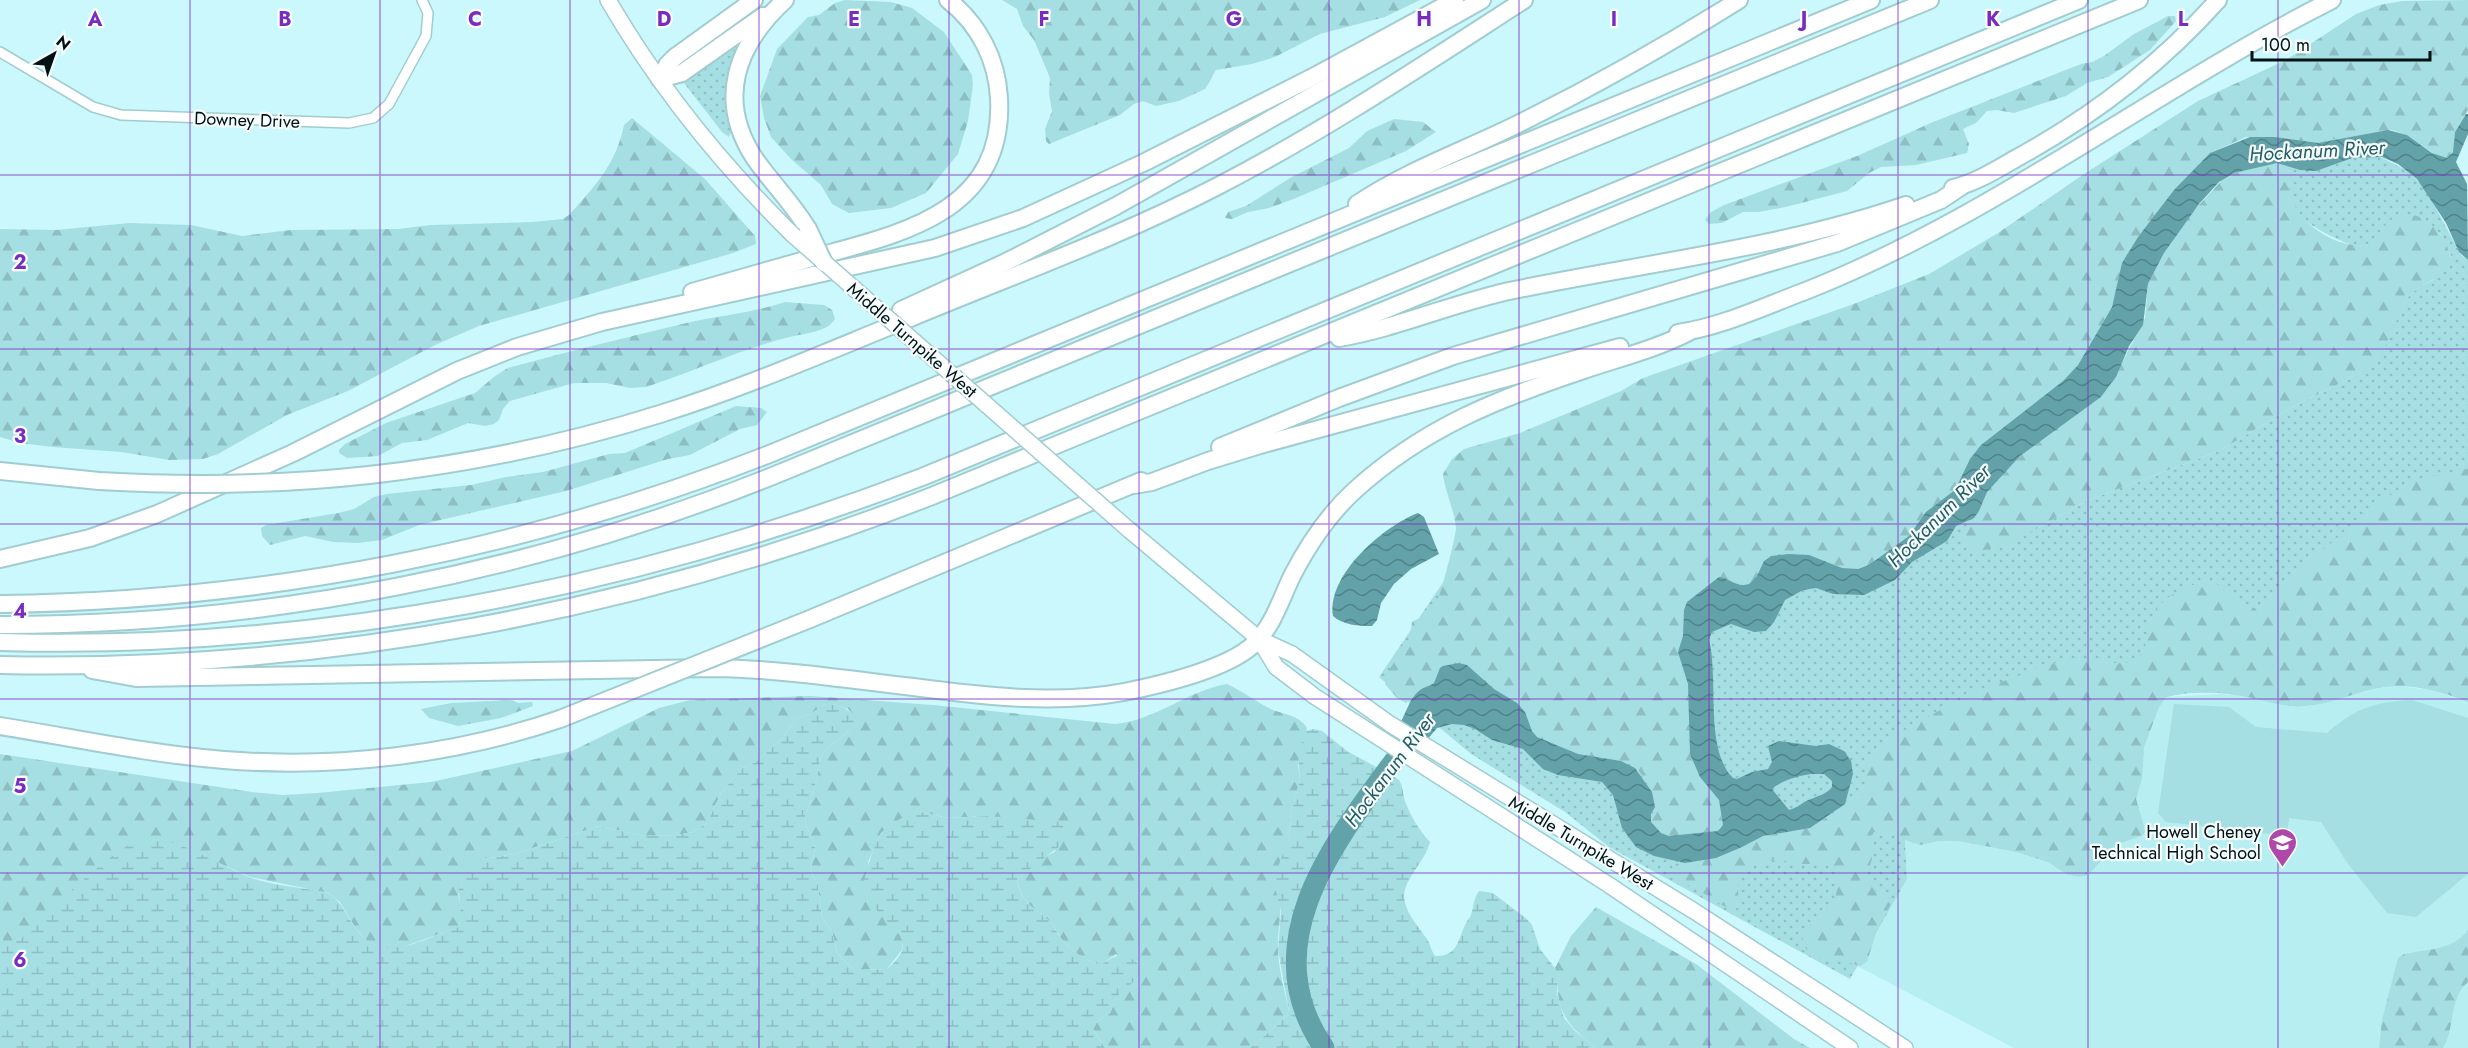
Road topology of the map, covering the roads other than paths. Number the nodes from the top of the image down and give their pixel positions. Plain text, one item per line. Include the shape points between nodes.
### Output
1 (422, 0) edge
2 (608, 0) edge
3 (754, 0) edge
4 (785, 0) edge
5 (948, 0) edge
6 (1455, 0) edge
7 (1482, 0) edge
8 (1524, 0) edge
9 (1739, 0) edge
10 (1871, 0) edge
11 (1930, 0) edge
12 (2079, 0) edge
13 (2139, 0) edge
14 (2332, 0) edge
15 (2216, 3) edge
16 (0, 52) edge
17 (660, 79) junction
18 (1962, 186) junction
19 (1328, 224) junction
20 (800, 231) junction
21 (824, 263) joint
22 (574, 329) junction
23 (1689, 332) junction
24 (864, 337) junction
25 (1314, 340) junction
26 (0, 471) edge
27 (1134, 485) junction
28 (0, 559) edge
29 (0, 603) edge
30 (0, 625) edge
31 (1258, 639) junction
32 (0, 642) edge
33 (0, 665) edge
34 (76, 665) junction
35 (0, 726) edge
36 (1574, 838) junction
37 (1562, 855) junction
38 (1850, 1048) edge
39 (1905, 1048) edge

1 - 16 street, Downey Drive via 428,12 426,36 388,105 373,118 349,123 121,115 93,107
2 - 17 main road
3 - 17 highway via 675,57
4 - 17 highway via 685,71
4 - 20 highway via 764,21 746,49 735,82 734,109 749,150
5 - 22 highway via 969,19 986,47 997,82 999,106 990,155 973,184 956,202 928,221 889,237 610,313
6 - 22 highway via 1106,182 1023,218 906,255
7 - 24 highway via 1116,206 899,310
8 - 24 highway via 1317,132 1213,189
9 - 19 highway via 1596,84 1390,183
10 - 19 highway
11 - 30 highway via 780,473 671,513 497,564 340,596 171,618
12 - 32 highway via 922,477 759,535 546,590 359,622 189,639
13 - 25 highway
14 - 23 highway via 1942,228 1820,285
15 - 18 highway via 2163,55 2101,105 2023,155
17 - 20 main road via 719,156
18 - 25 highway via 1817,231 1510,291 1370,331
18 - 27 highway via 1926,207 1806,254 1407,372
19 - 29 highway via 752,461 579,520 446,554 319,578 154,597
20 - 21 highway, bridge
21 - 31 main road, Middle Turnpike West, bridge
22 - 28 highway via 478,361 293,453 157,514 90,538
23 - 27 highway via 1644,340 1260,445
23 - 31 highway via 1472,412 1441,427 1392,460 1354,491 1322,527
24 - 26 highway, bridge via 736,388 626,424 511,453 369,475 210,485 99,481
25 - 34 highway via 885,515 761,557 651,588 521,617 348,646 248,657
27 - 35 highway, bridge via 560,719 440,749 367,758 248,761 195,757
31 - 34 highway via 1234,657 1179,678 1126,692 1067,699 982,696 746,669 136,678
31 - 36 main road, Middle Turnpike West via 1292,654 1390,724
31 - 37 main road, Middle Turnpike West via 1280,670
33 - 34 highway
36 - 37 main road
36 - 39 main road, Middle Turnpike West
37 - 38 main road, Middle Turnpike West

